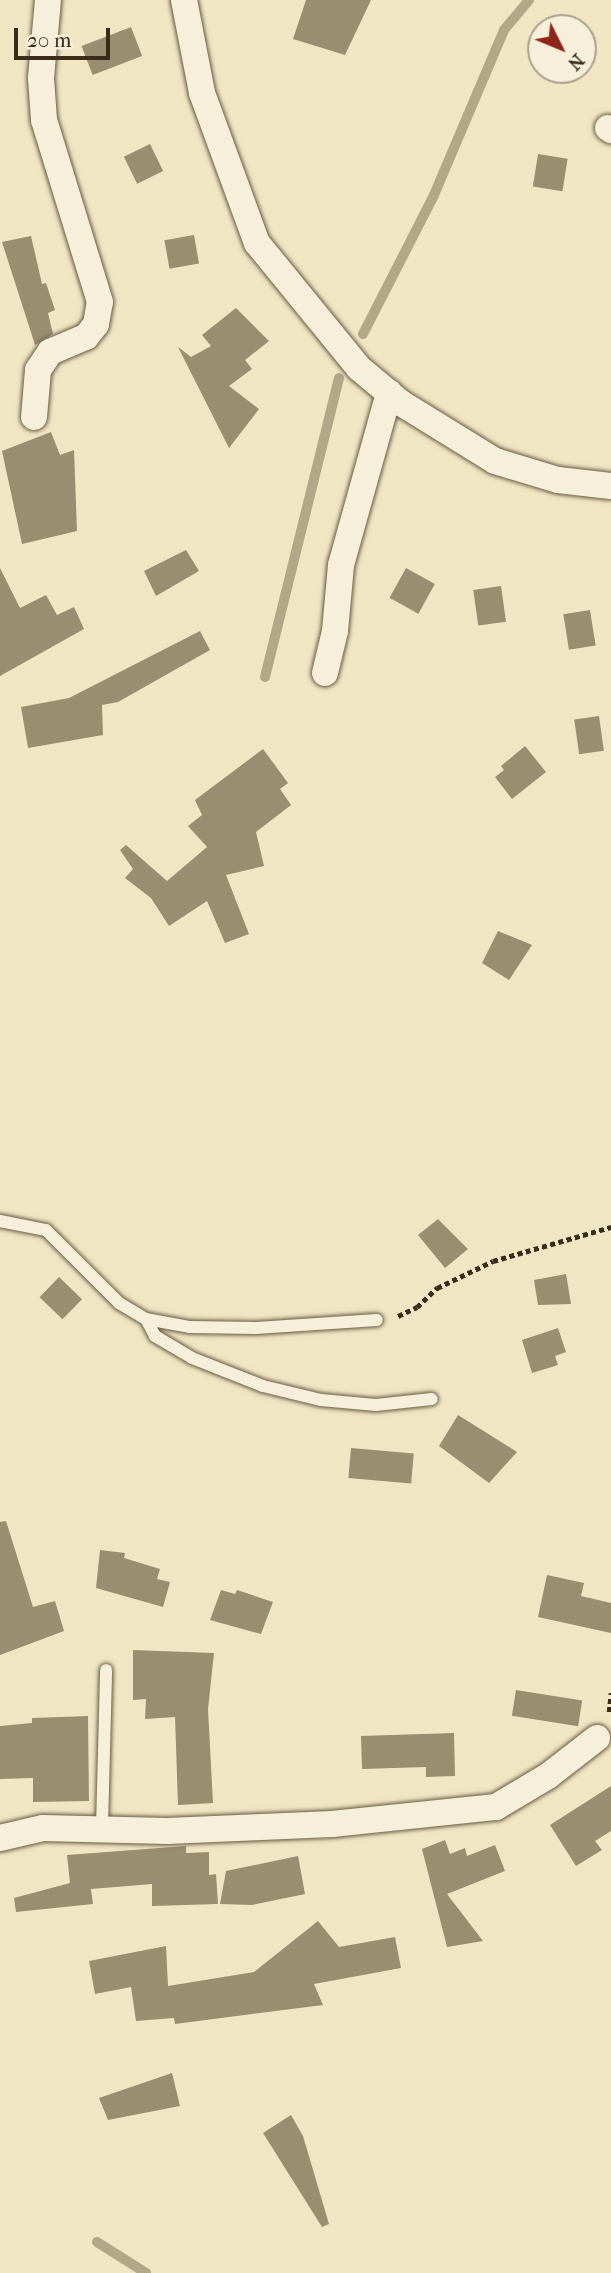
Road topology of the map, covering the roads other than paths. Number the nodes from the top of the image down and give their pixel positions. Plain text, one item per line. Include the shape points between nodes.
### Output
1 (48, 0) edge
2 (184, 0) edge
3 (389, 393) junction
4 (34, 417) dead end
5 (611, 486) edge
6 (325, 674) dead end
7 (0, 1221) edge
8 (146, 1319) junction
9 (377, 1320) road end
10 (432, 1399) dead end
11 (106, 1670) dead end
12 (597, 1738) dead end
13 (102, 1827) junction
14 (0, 1838) edge

1 - 4 street via 41,78 44,121 100,302 96,324 86,337 44,358 35,381
2 - 3 street via 202,93 257,243 359,368
3 - 5 street via 495,461 558,480
3 - 6 street via 341,565 335,631
7 - 8 lane via 46,1230 119,1303
8 - 9 lane via 198,1328 296,1328
8 - 10 lane via 155,1336 192,1358 264,1386 321,1400 376,1405
11 - 13 lane
12 - 13 street via 548,1776 496,1807 332,1824 167,1831
13 - 14 street via 43,1828

